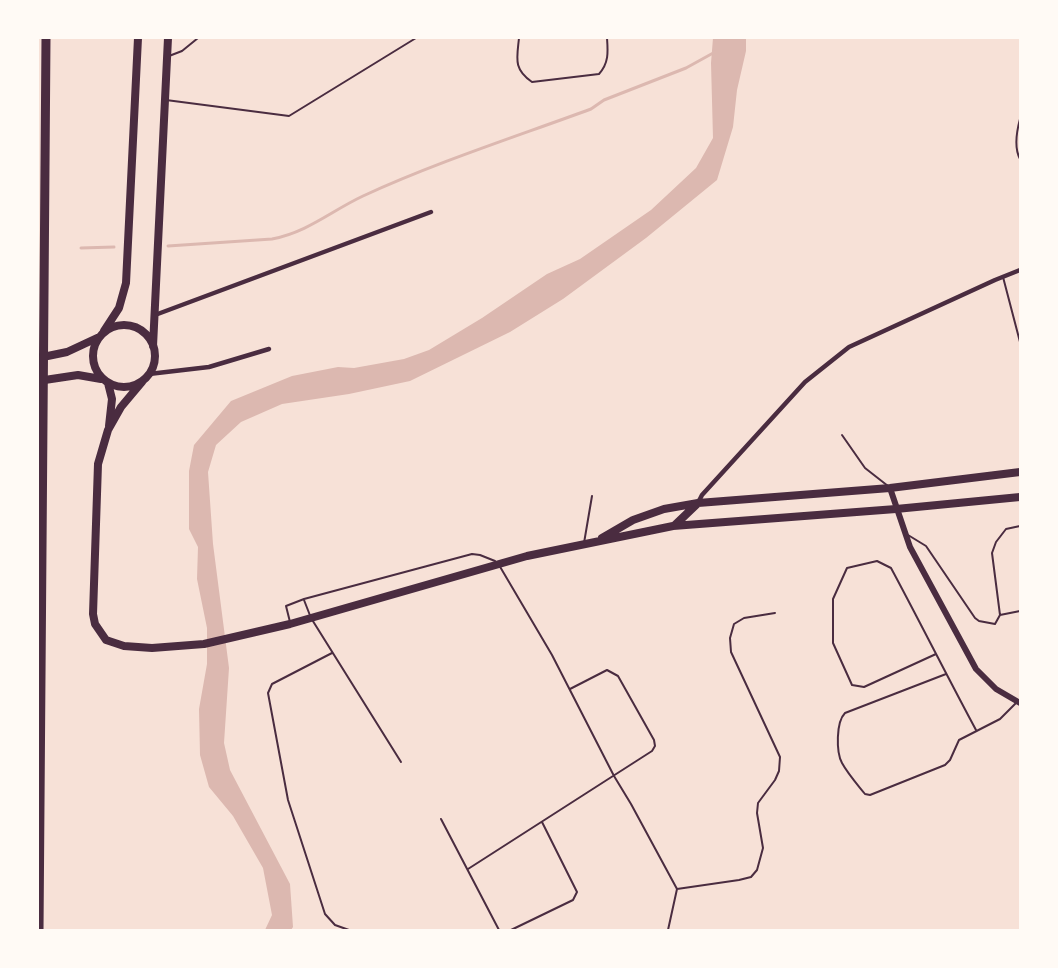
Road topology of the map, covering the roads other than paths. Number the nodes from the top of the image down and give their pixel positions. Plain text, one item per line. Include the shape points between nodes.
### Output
1 (46, 38) edge
2 (138, 38) edge
3 (168, 38) edge
4 (198, 38) edge
5 (416, 38) edge
6 (519, 38) edge
7 (607, 38) edge
8 (167, 57) junction
9 (165, 100) junction
10 (1020, 119) edge
11 (1020, 159) edge
12 (431, 212) dead end
13 (1020, 270) edge
14 (1003, 277) junction
15 (155, 315) junction
16 (101, 334) junction
17 (1020, 342) edge
18 (153, 346) junction
19 (269, 349) dead end
20 (38, 358) edge
21 (149, 374) junction
22 (38, 381) edge
23 (105, 381) junction
24 (142, 382) junction
25 (108, 430) junction
26 (842, 435) dead end
27 (1020, 472) edge
28 (890, 488) junction
29 (592, 496) dead end
30 (1020, 497) edge
31 (698, 503) junction
32 (896, 509) junction
33 (674, 526) junction
34 (1020, 526) edge
35 (905, 534) junction
36 (596, 542) junction
37 (583, 544) junction
38 (498, 563) junction
39 (304, 599) junction
40 (1020, 611) edge
41 (775, 613) dead end
42 (1000, 615) junction
43 (311, 618) junction
44 (290, 624) junction
45 (332, 653) junction
46 (936, 654) junction
47 (946, 674) junction
48 (570, 689) junction
49 (1019, 702) edge
50 (976, 730) junction
51 (401, 762) dead end
52 (614, 776) junction
53 (441, 819) dead end
54 (542, 822) junction
55 (468, 869) junction
56 (677, 889) junction
57 (39, 930) edge
58 (349, 930) edge
59 (499, 930) edge
60 (511, 930) edge
61 (668, 930) edge

1 - 57 highway
2 - 16 main road via 126,283 119,308
3 - 8 main road
4 - 8 lane
5 - 9 lane via 289,116
6 - 7 lane via 518,66 521,75 532,82 599,74 606,66
8 - 9 main road
9 - 15 main road
10 - 11 lane via 1016,138
12 - 15 street
13 - 14 street
14 - 17 lane
14 - 31 street via 849,347 805,382
15 - 18 main road
16 - 18 main road via 123,325 133,326 149,337
16 - 20 main road via 67,352
16 - 23 main road via 92,354 96,372
18 - 21 main road via 154,365
19 - 21 street via 208,367
21 - 24 main road
22 - 23 main road via 78,375
23 - 24 main road via 125,387
23 - 25 main road via 112,399
24 - 25 main road
25 - 44 main road via 97,476 93,614 106,640 135,648 204,644
26 - 28 lane via 865,468
27 - 28 main road
28 - 31 main road
28 - 32 street
29 - 37 lane
30 - 32 main road
31 - 33 main road
31 - 36 main road via 633,520
32 - 33 main road
32 - 35 street
33 - 36 main road
34 - 42 lane via 1006,529 992,553
35 - 42 lane via 926,546 975,618 995,624
35 - 49 street via 976,669 996,689
36 - 37 main road
37 - 38 main road
38 - 39 lane via 472,554
38 - 43 main road
38 - 48 lane
39 - 43 lane
39 - 44 lane via 286,606
40 - 42 lane
41 - 56 lane via 744,618 734,624 730,638 738,669 780,757 775,780 758,803 761,860 751,877
43 - 44 main road
43 - 45 lane
45 - 51 lane
45 - 58 lane via 272,684 268,693 288,800 325,914 335,925
46 - 46 lane via 864,687 852,685 833,643 833,599 847,568 877,561 891,568
46 - 47 lane
47 - 50 lane
47 - 50 lane via 845,713 838,724 840,761 864,794 870,795 945,765 959,740
48 - 52 lane
48 - 52 lane via 607,670 614,672 654,740 652,750
49 - 50 lane via 1000,719
52 - 54 lane
52 - 56 lane
53 - 55 lane
54 - 55 lane
54 - 60 lane via 577,892 573,900
55 - 59 lane
56 - 61 lane

